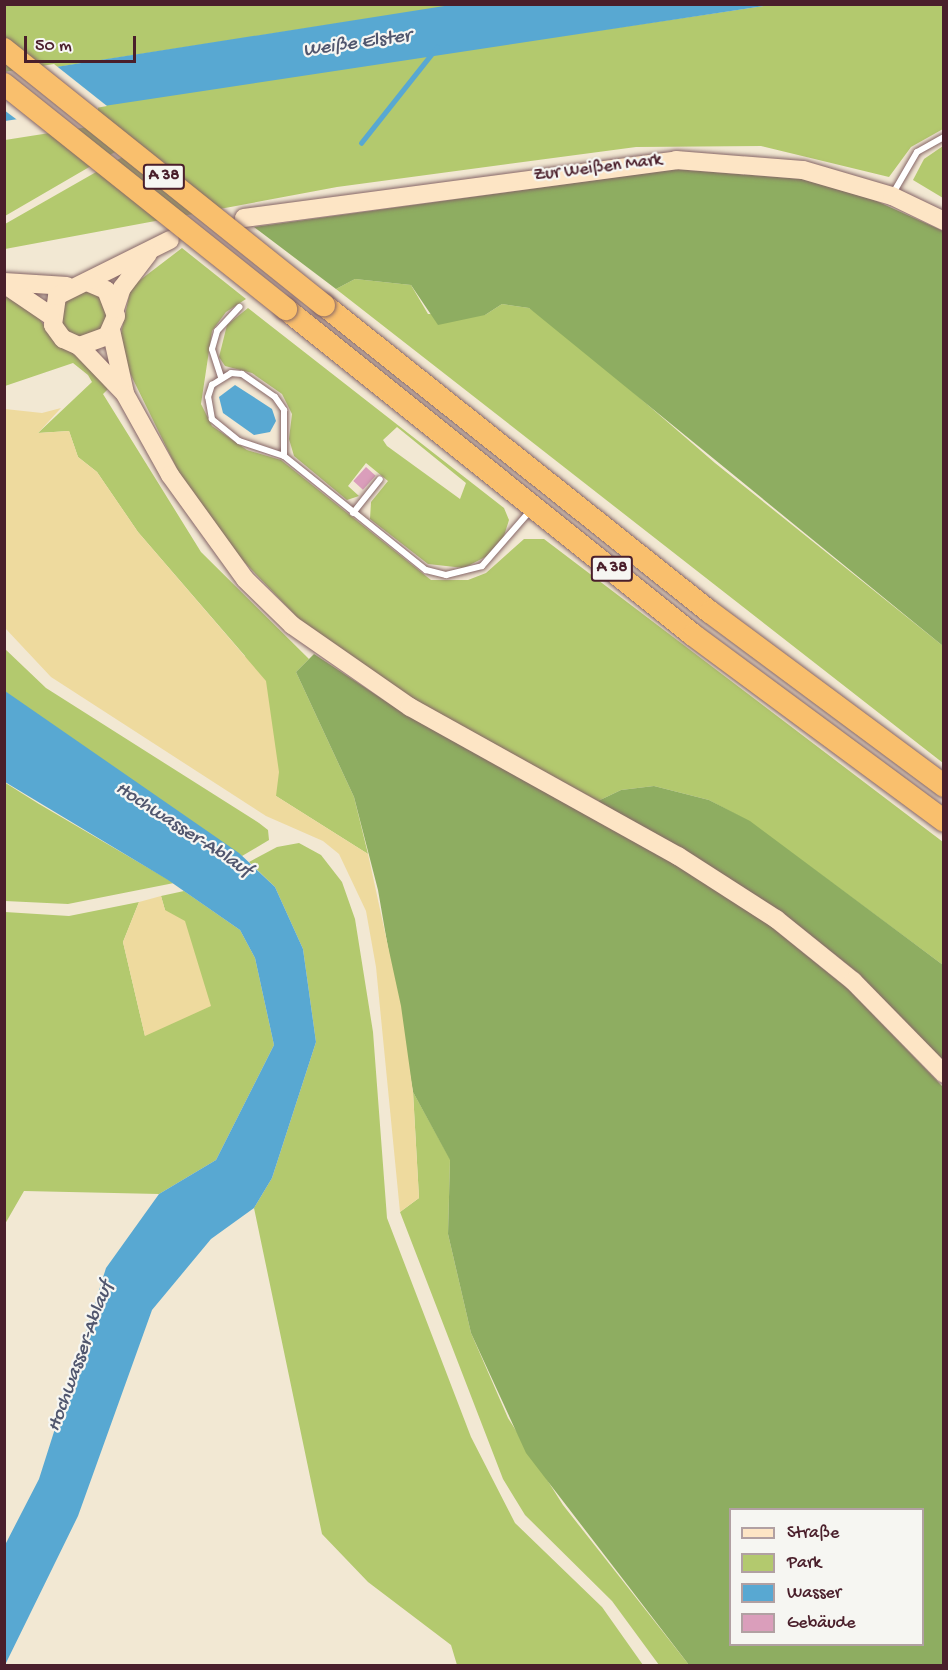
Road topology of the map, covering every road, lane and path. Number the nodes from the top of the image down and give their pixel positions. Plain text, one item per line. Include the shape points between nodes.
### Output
1 (4, 49) edge
2 (4, 84) edge
3 (944, 137) edge
4 (892, 196) junction
5 (244, 218) dead end
6 (944, 221) edge
7 (170, 240) dead end
8 (151, 250) junction
9 (87, 282) junction
10 (4, 283) edge
11 (67, 286) junction
12 (239, 307) dead end
13 (115, 309) junction
14 (51, 316) junction
15 (111, 330) junction
16 (79, 346) junction
17 (222, 377) junction
18 (125, 394) junction
19 (284, 456) junction
20 (380, 479) dead end
21 (534, 506) junction
22 (354, 513) junction
23 (944, 786) edge
24 (944, 821) edge
25 (944, 1074) edge

1 - 23 highway, A 38, bridge via 710,612
2 - 21 highway, A 38, bridge
3 - 4 lane via 917,152
4 - 5 main road, Zur Weißen Mark via 803,170 676,160
4 - 6 main road, Zur Weißen Mark
7 - 8 main road
8 - 9 main road
8 - 13 main road via 122,288
9 - 11 main road
9 - 13 main road via 106,291
10 - 11 main road
10 - 14 main road
11 - 14 main road via 53,302
12 - 17 lane via 217,331 212,349
13 - 15 main road
14 - 16 main road via 63,339
15 - 16 main road via 94,345
15 - 18 main road
16 - 18 main road
17 - 19 lane via 242,374 275,397 284,410
17 - 19 lane via 208,397 212,419 239,441
18 - 25 main road via 217,542 292,625 410,707 678,856 776,919 853,981
19 - 22 lane
20 - 22 lane
21 - 22 lane via 498,554 474,570 446,575 426,570
21 - 24 highway, A 38 via 693,635

